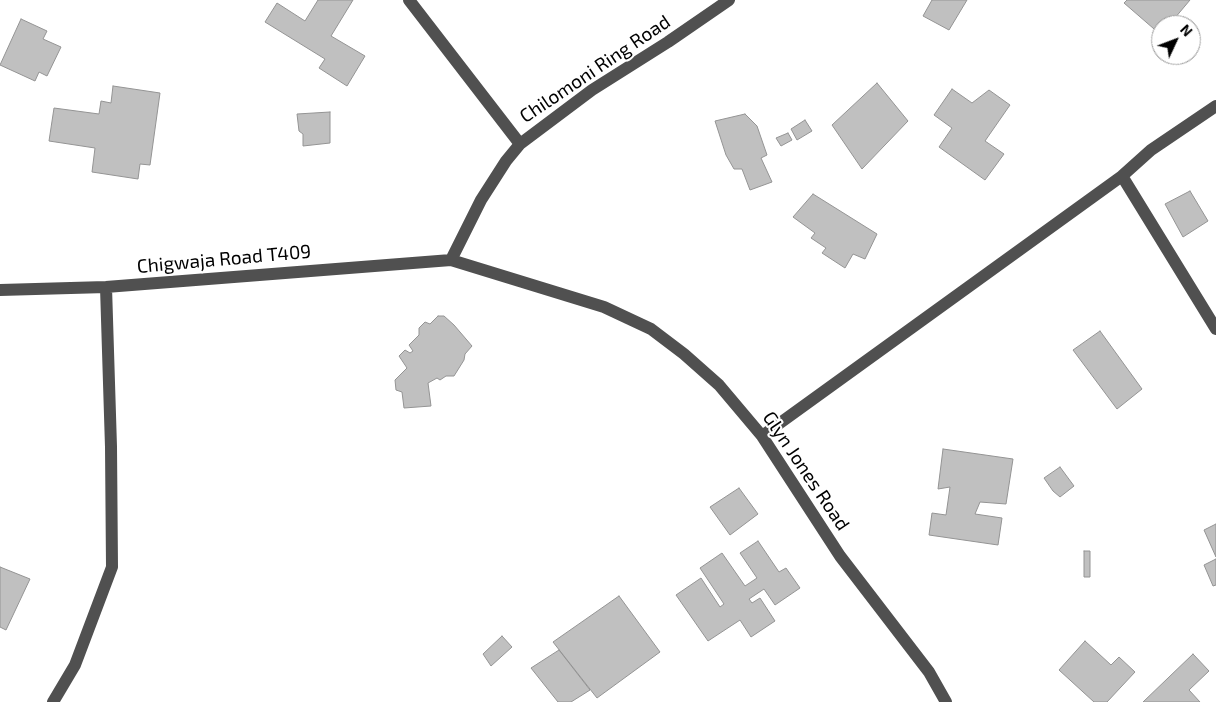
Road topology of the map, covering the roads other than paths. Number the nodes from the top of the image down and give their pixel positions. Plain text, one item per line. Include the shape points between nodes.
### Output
1 (409, 0) edge
2 (729, 0) edge
3 (1216, 106) edge
4 (520, 144) junction
5 (1122, 176) junction
6 (452, 260) junction
7 (106, 287) junction
8 (0, 290) edge
9 (1216, 329) edge
10 (762, 436) junction
11 (53, 702) edge
12 (946, 702) edge

1 - 4 street
2 - 4 street, Chilomoni Ring Road via 592,90
3 - 5 street via 1151,150
4 - 6 street, Chilomoni Ring Road via 481,200
5 - 9 street
5 - 10 street
6 - 7 street, Chigwaja Road T409
6 - 10 street, Glyn Jones Road via 604,307 652,329 719,385
7 - 8 street, Chigwaja Road T409
7 - 11 street via 112,566 75,665
10 - 12 street, Glyn Jones Road via 840,556 929,672

